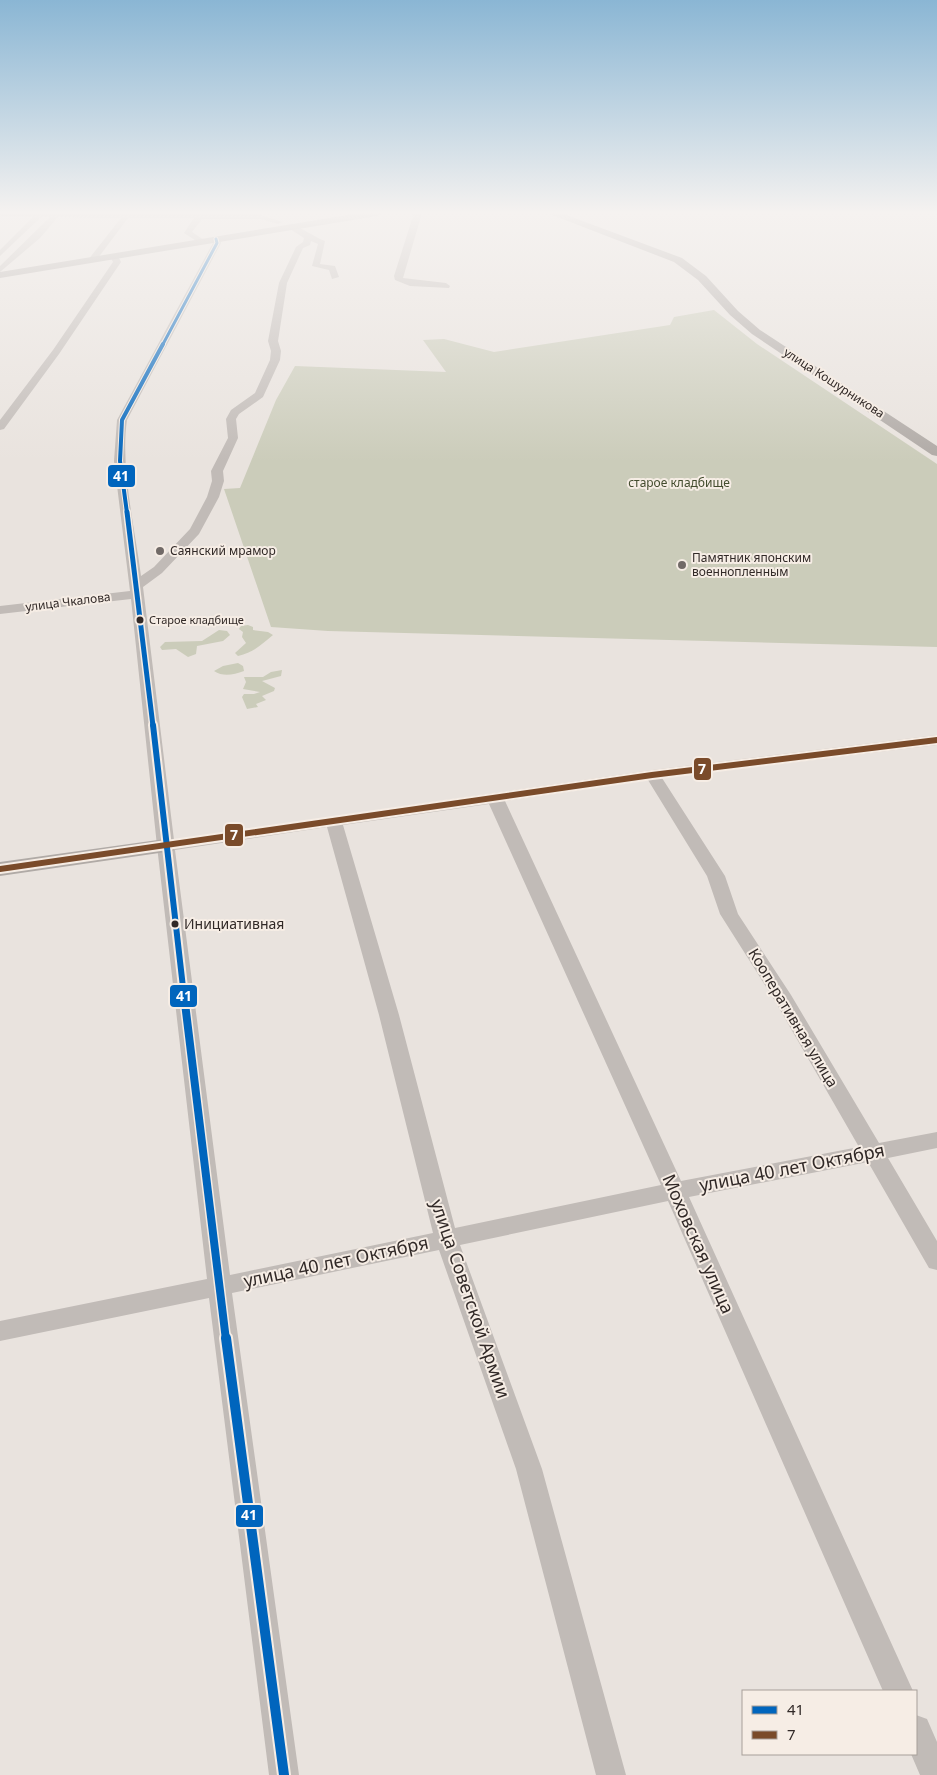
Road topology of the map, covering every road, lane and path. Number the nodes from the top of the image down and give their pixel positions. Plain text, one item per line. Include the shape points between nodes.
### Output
1 (94, 296) edge
2 (189, 296) edge
3 (280, 296) edge
4 (718, 296) edge
5 (4, 418) edge
6 (0, 428) edge
7 (937, 452) edge
8 (136, 590) junction
9 (0, 610) edge
10 (937, 740) edge
11 (652, 775) junction
12 (495, 798) junction
13 (334, 822) junction
14 (165, 846) junction
15 (0, 869) edge
16 (937, 1140) edge
17 (873, 1153) junction
18 (675, 1190) junction
19 (446, 1238) junction
20 (937, 1261) edge
21 (219, 1287) junction
22 (0, 1331) edge
23 (898, 1690) edge
24 (917, 1732) edge
25 (284, 1775) edge
26 (611, 1775) edge
27 (936, 1775) edge

1 - 5 street via 56,352
2 - 8 street via 122,420 119,433
3 - 8 street via 273,341 274,360 259,395 230,419 233,438 216,471 218,481 213,497 196,531
4 - 7 main road, улица Кошурникова via 756,332
5 - 6 street
8 - 9 street, улица Чкалова
8 - 14 street
10 - 11 street
11 - 12 street
11 - 17 street, Кооперативная улица via 716,876 729,914 784,1000
12 - 13 street
12 - 18 street, Моховская улица
13 - 14 street
13 - 19 street, улица Советской Армии via 389,1015
14 - 15 main road
14 - 21 street
16 - 17 street, улица 40 лет Октября
17 - 18 street, улица 40 лет Октября
17 - 20 street, Кооперативная улица
18 - 19 street, улица 40 лет Октября
18 - 23 street, Моховская улица
19 - 21 street, улица 40 лет Октября
19 - 26 street, улица Советской Армии via 529,1469
21 - 22 street, улица 40 лет Октября
21 - 25 street
24 - 27 street

